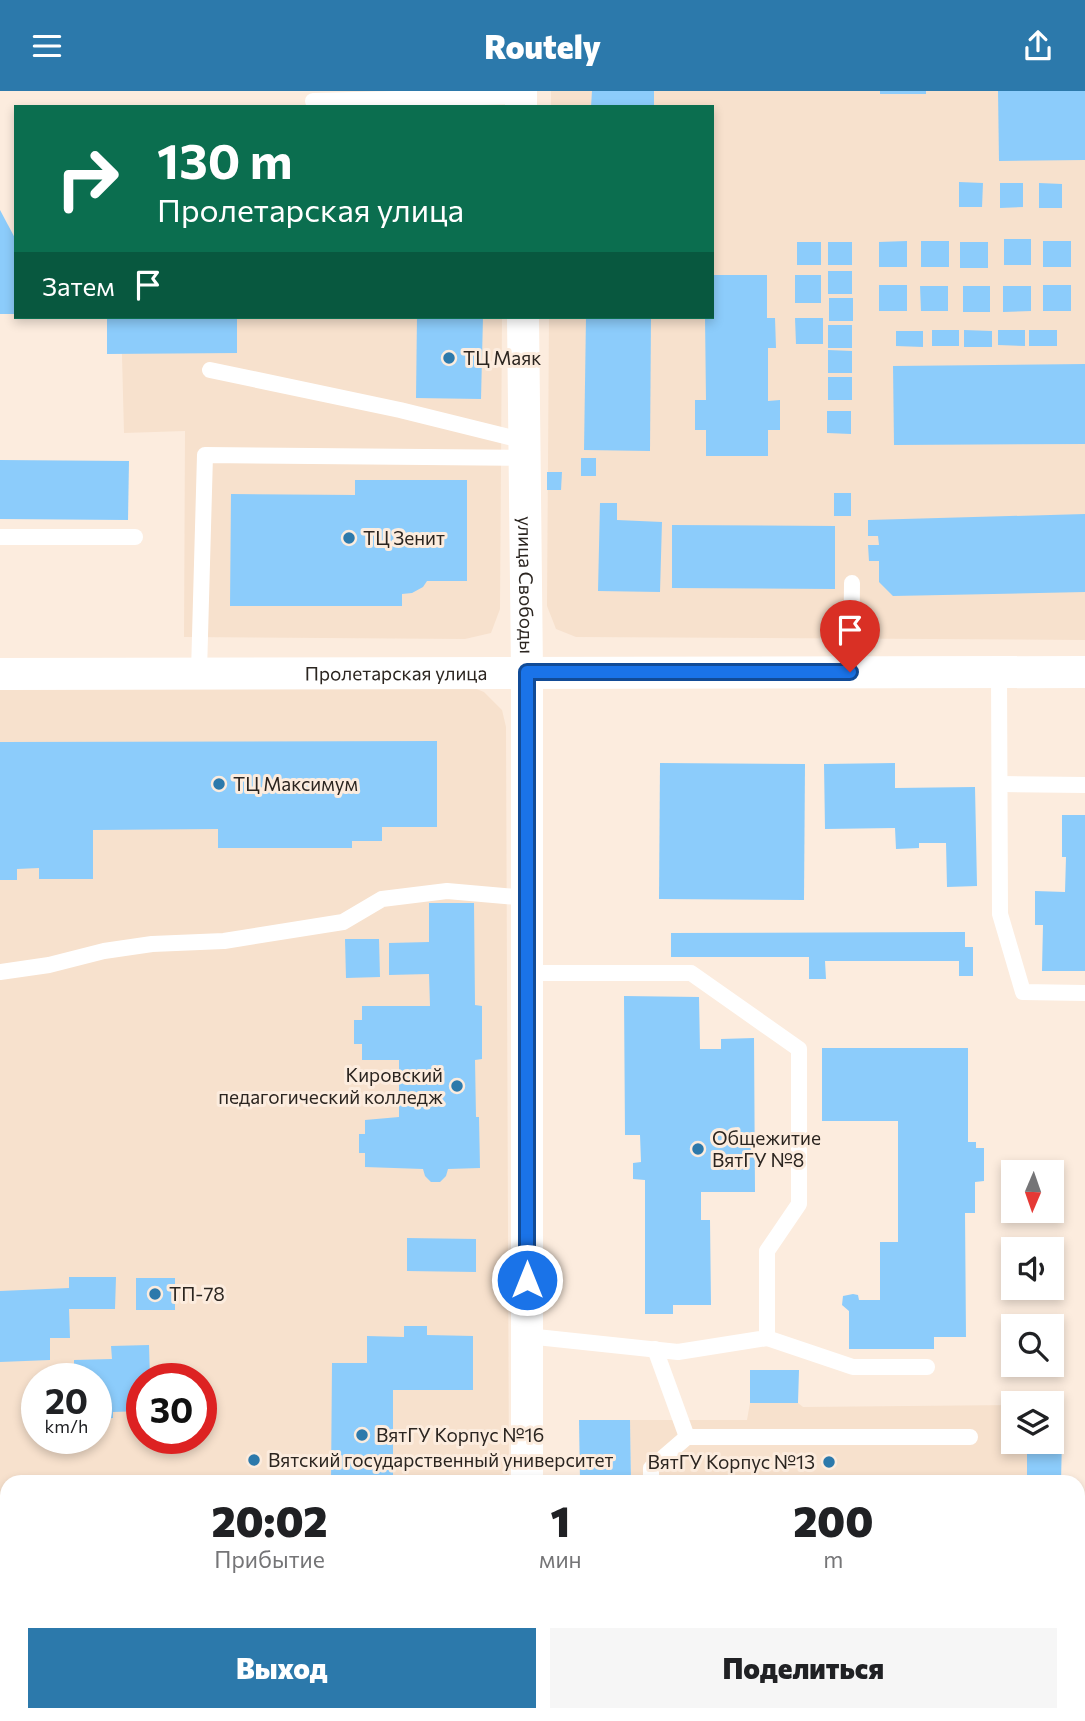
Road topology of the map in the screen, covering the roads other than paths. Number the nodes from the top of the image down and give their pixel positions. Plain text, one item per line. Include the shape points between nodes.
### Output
1 (521, 98) edge
2 (313, 101) dead end
3 (523, 319) edge
4 (210, 370) dead end
5 (525, 450) junction
6 (0, 537) edge
7 (135, 537) dead end
8 (852, 583) dead end
9 (1085, 671) edge
10 (199, 672) junction
11 (527, 672) junction
12 (850, 672) junction
13 (999, 672) junction
14 (0, 674) edge
15 (1000, 784) junction
16 (1085, 785) edge
17 (527, 898) junction
18 (0, 972) edge
19 (528, 974) junction
20 (1085, 993) edge
21 (527, 1336) junction
22 (767, 1338) junction
23 (655, 1349) junction
24 (927, 1367) dead end
25 (687, 1437) junction
26 (970, 1437) dead end
27 (527, 1475) edge
28 (651, 1475) edge

1 - 2 lane
3 - 5 street, улица Свободы
4 - 5 lane via 400,410
5 - 10 lane via 205,455
5 - 11 street, улица Свободы
6 - 7 lane
8 - 12 lane
9 - 13 street, Пролетарская улица
10 - 11 street, Пролетарская улица
10 - 14 street, Пролетарская улица
11 - 12 street, Пролетарская улица
11 - 17 street, улица Свободы
12 - 13 street, Пролетарская улица
13 - 15 lane
15 - 16 lane
15 - 20 lane via 1000,913 1023,992
17 - 18 lane via 447,891 382,899 343,922 224,941 152,944
17 - 19 street, улица Свободы
19 - 21 street, улица Свободы
19 - 22 lane via 691,973 799,1049 799,1204 767,1251
21 - 23 lane
21 - 27 street, улица Свободы
22 - 23 lane via 678,1352
22 - 24 lane via 853,1367
23 - 25 lane
25 - 26 lane
25 - 28 lane via 651,1468

